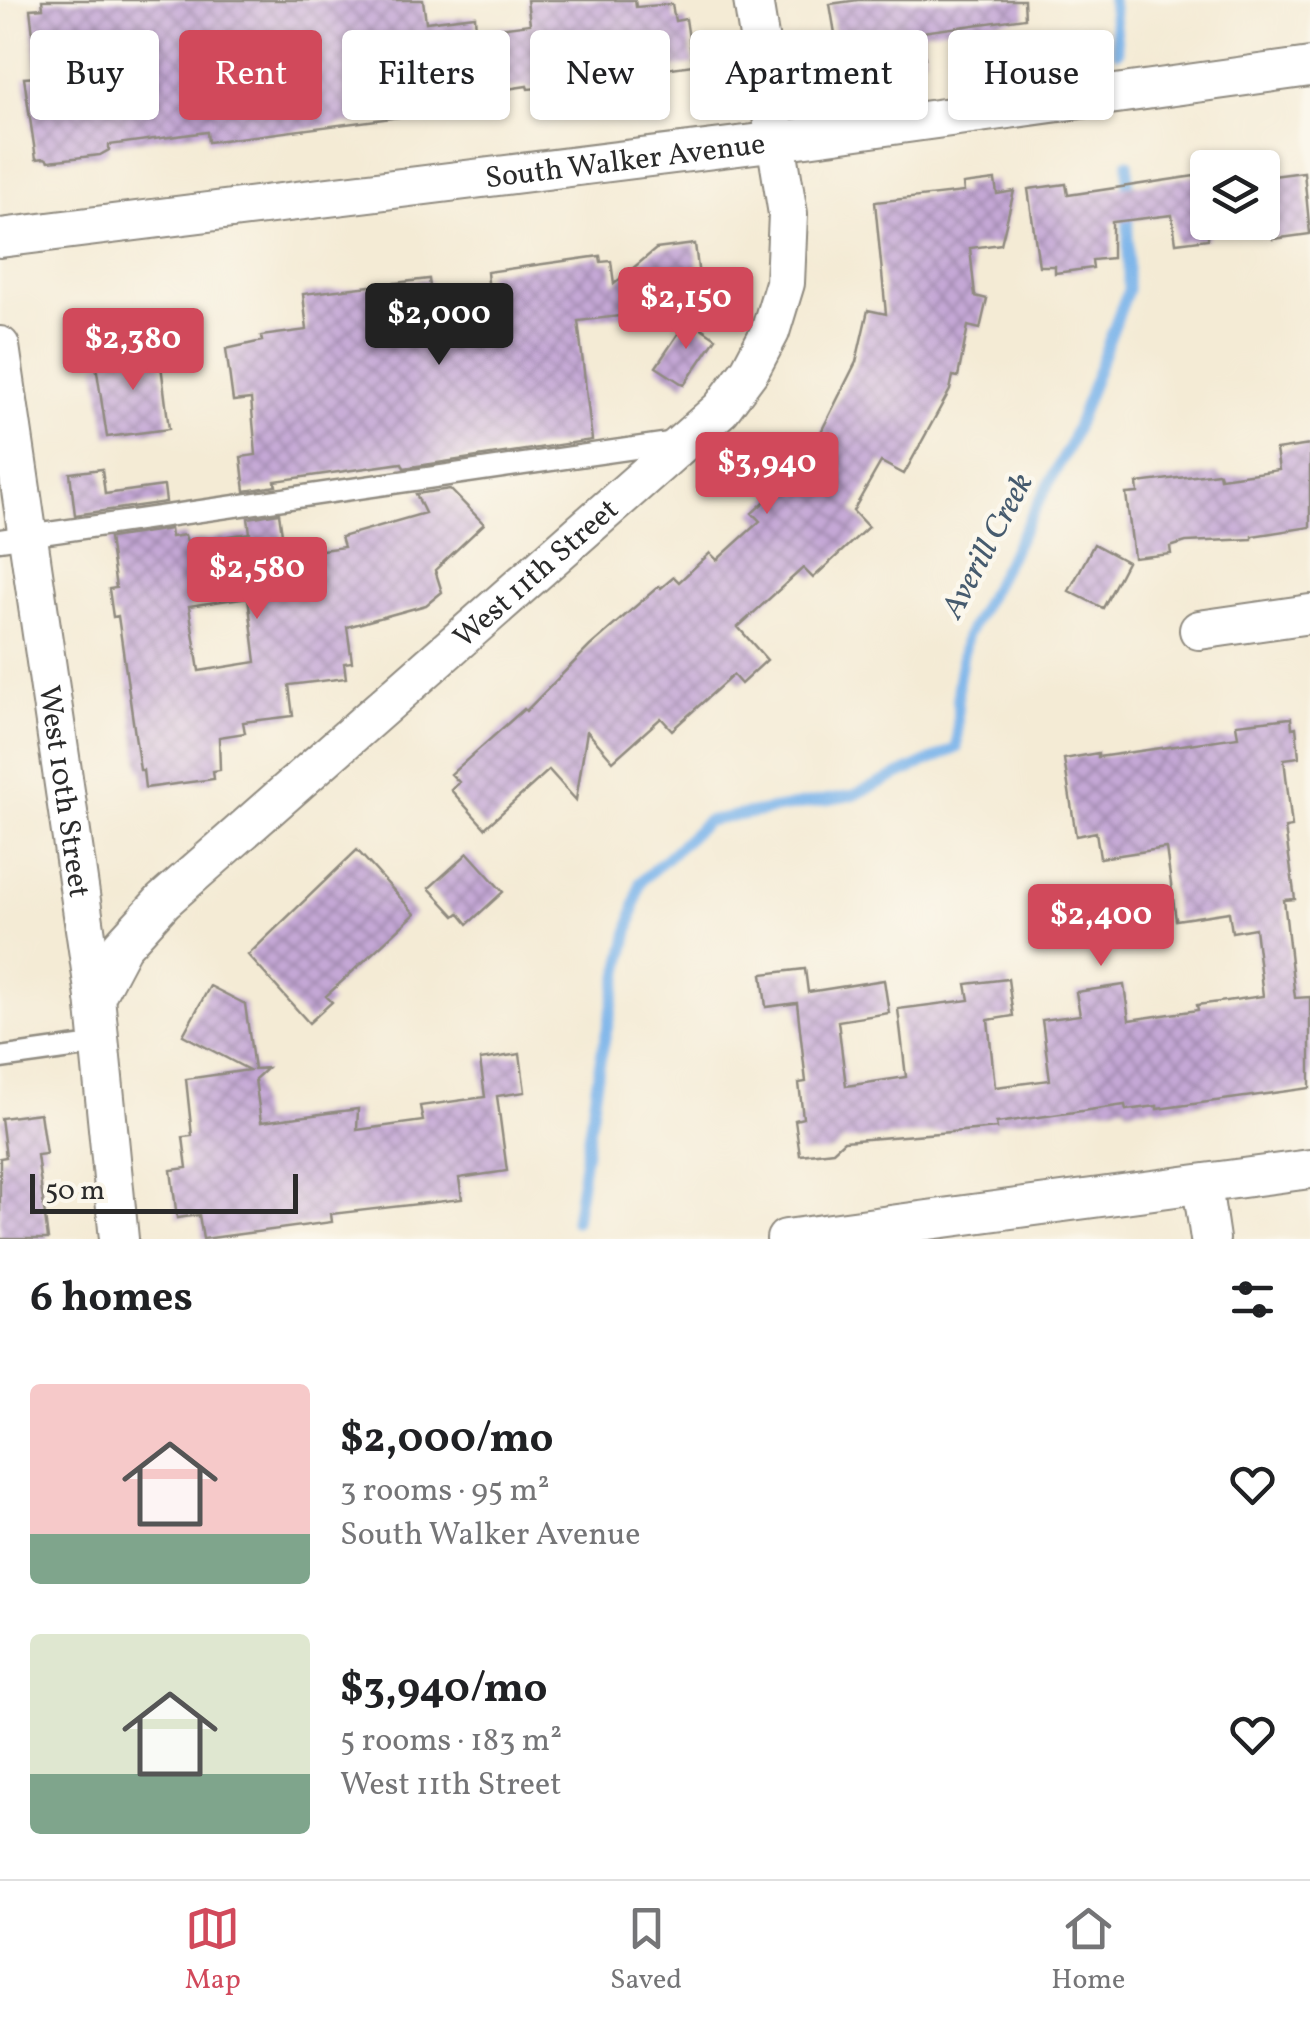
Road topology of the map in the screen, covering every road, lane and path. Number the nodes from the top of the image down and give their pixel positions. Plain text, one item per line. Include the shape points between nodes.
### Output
1 (753, 0) edge
2 (1310, 67) edge
3 (778, 141) junction
4 (0, 238) edge
5 (0, 346) edge
6 (684, 441) junction
7 (14, 538) edge
8 (1310, 614) edge
9 (1199, 630) dead end
10 (95, 997) junction
11 (100, 1044) junction
12 (0, 1058) edge
13 (1310, 1169) edge
14 (1202, 1185) junction
15 (120, 1239) edge
16 (786, 1239) edge
17 (1210, 1239) edge

1 - 3 street, West 11th Street
2 - 3 street, South Walker Avenue
3 - 4 street, South Walker Avenue
3 - 6 street, West 11th Street via 788,214 785,283 770,332 721,409
5 - 7 street, West 10th Street
6 - 7 lane
6 - 10 street, West 11th Street via 163,901 122,946
7 - 10 street, West 10th Street
8 - 9 street
10 - 11 street, West 10th Street
11 - 12 lane
11 - 15 street, West 10th Street
13 - 14 street
14 - 16 street
14 - 17 street

